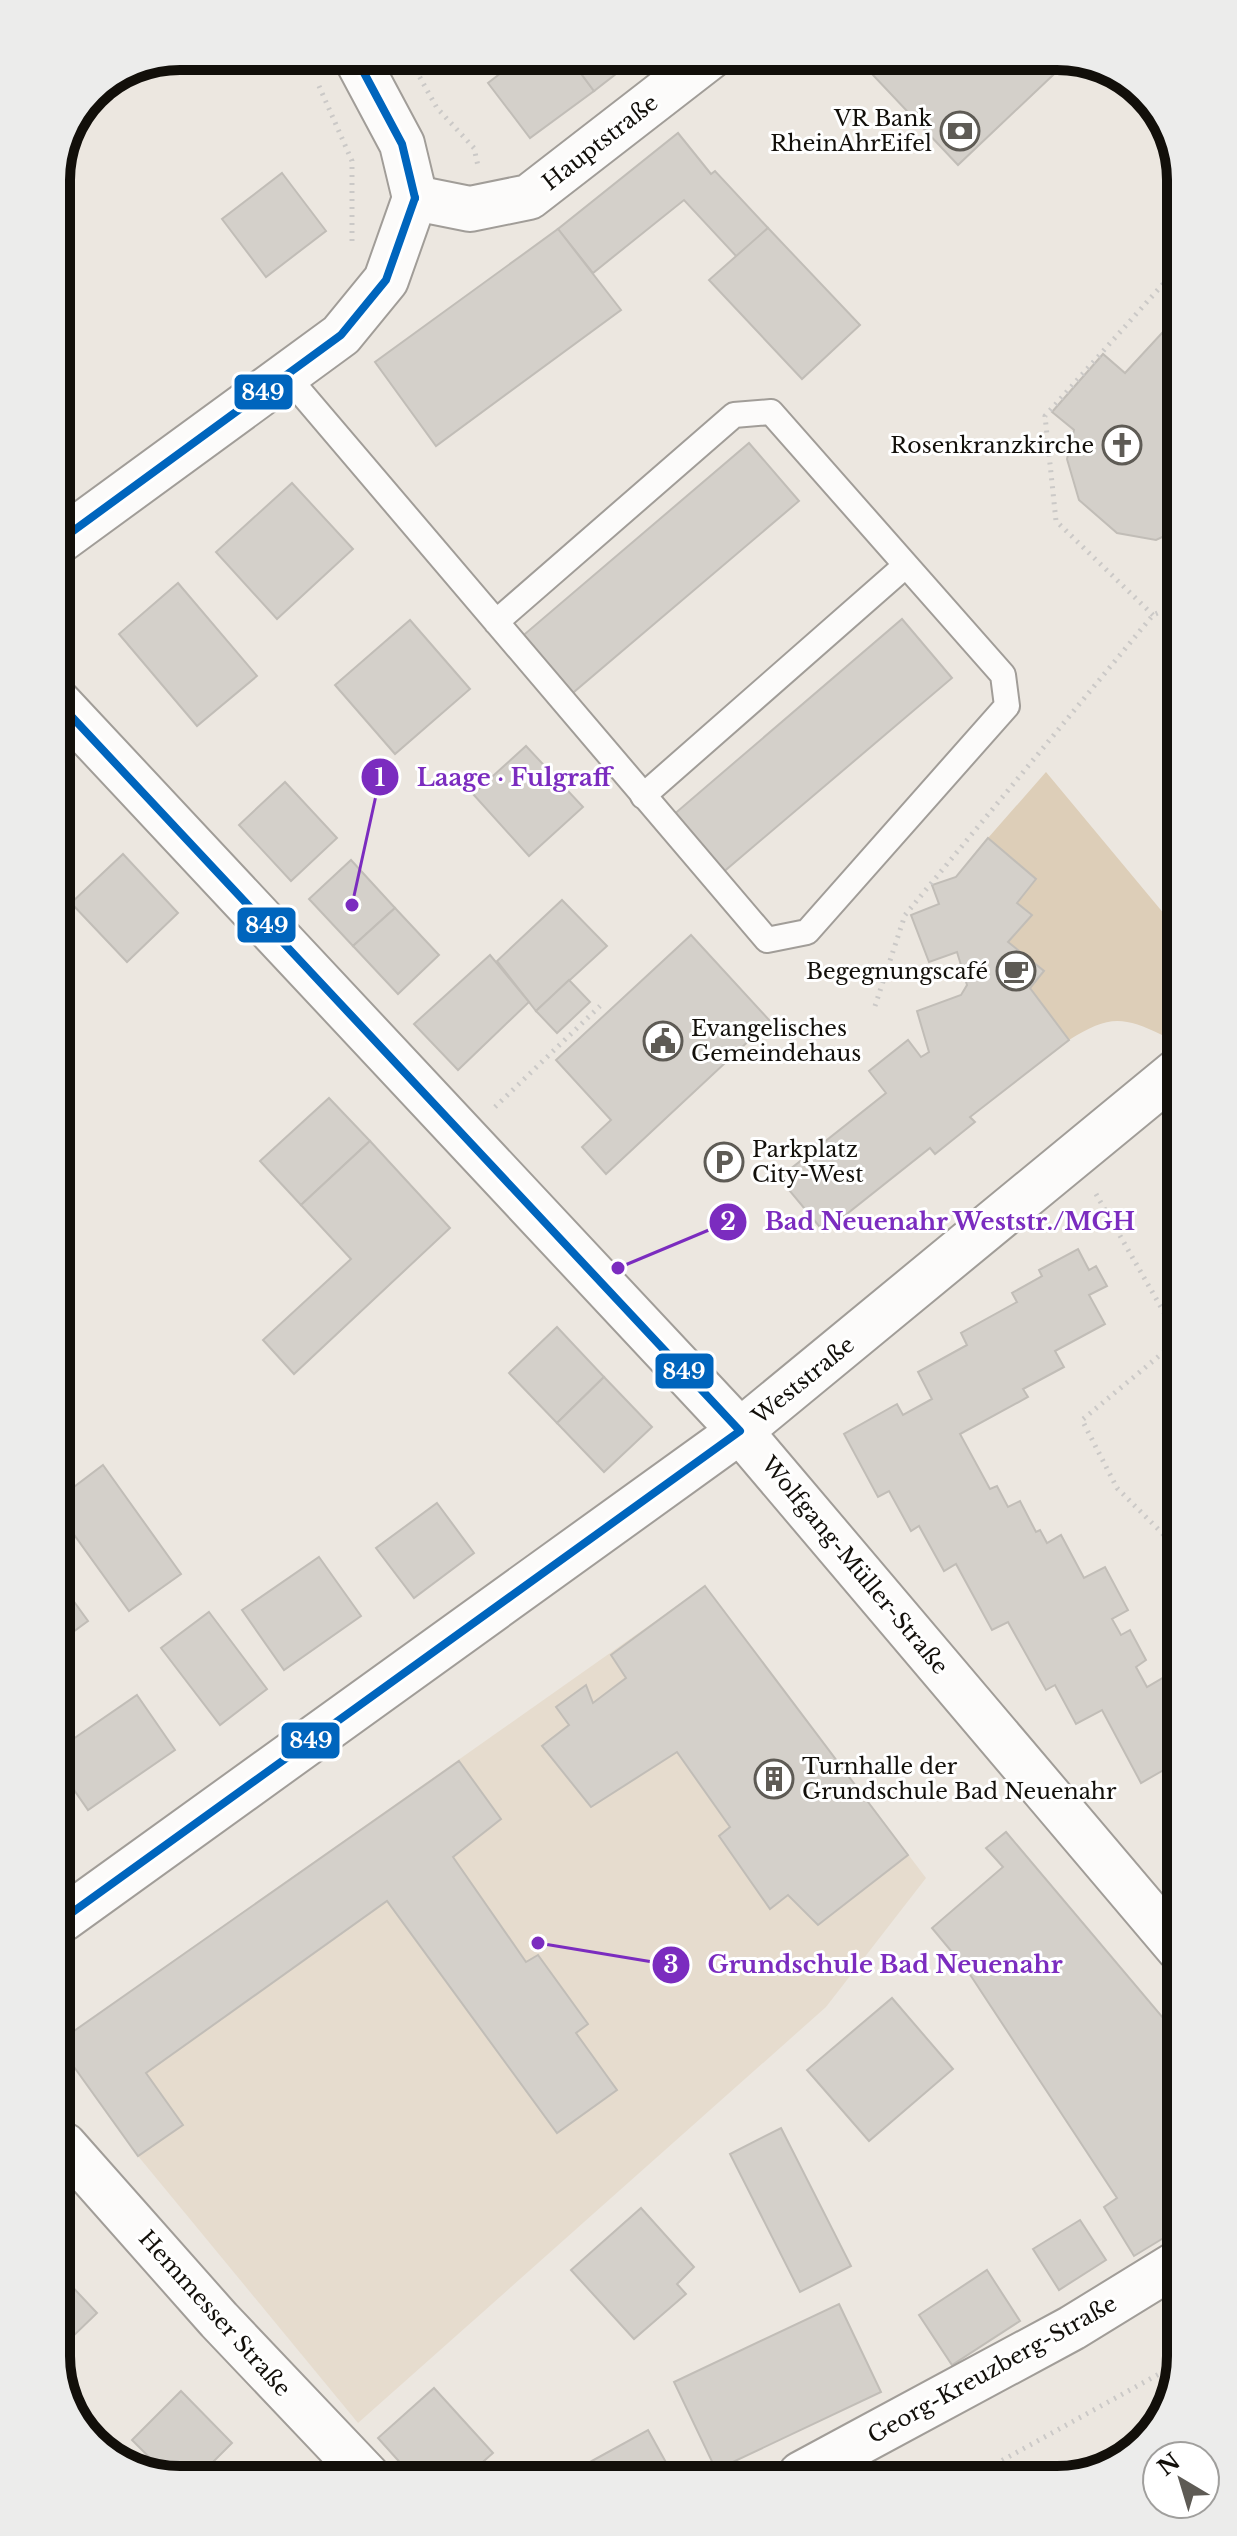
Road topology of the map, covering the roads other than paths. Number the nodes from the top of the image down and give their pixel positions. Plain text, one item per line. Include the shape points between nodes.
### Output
1 (362, 70) edge
2 (693, 70) edge
3 (415, 198) junction
4 (286, 375) junction
5 (70, 533) edge
6 (905, 566) junction
7 (496, 622) junction
8 (70, 715) edge
9 (643, 796) junction
10 (1167, 1079) edge
11 (740, 1431) junction
12 (70, 1914) edge
13 (1167, 1917) edge
14 (70, 2152) edge
15 (1167, 2270) edge
16 (358, 2466) edge
17 (816, 2466) edge

1 - 3 street via 402,144
2 - 3 street, Hauptstraße via 529,197 470,209
3 - 4 street via 386,280 341,335
4 - 5 street
4 - 7 lane
6 - 7 lane via 771,412 734,415
6 - 9 lane
6 - 9 lane via 1003,675 1007,706 807,932 767,940
7 - 9 lane
8 - 11 street, Wolfgang-Müller-Straße
10 - 11 street, Weststraße
11 - 12 street, Weststraße
11 - 13 street, Wolfgang-Müller-Straße
14 - 16 street, Hemmesser Straße
15 - 17 street, Georg-Kreuzberg-Straße via 1072,2328

